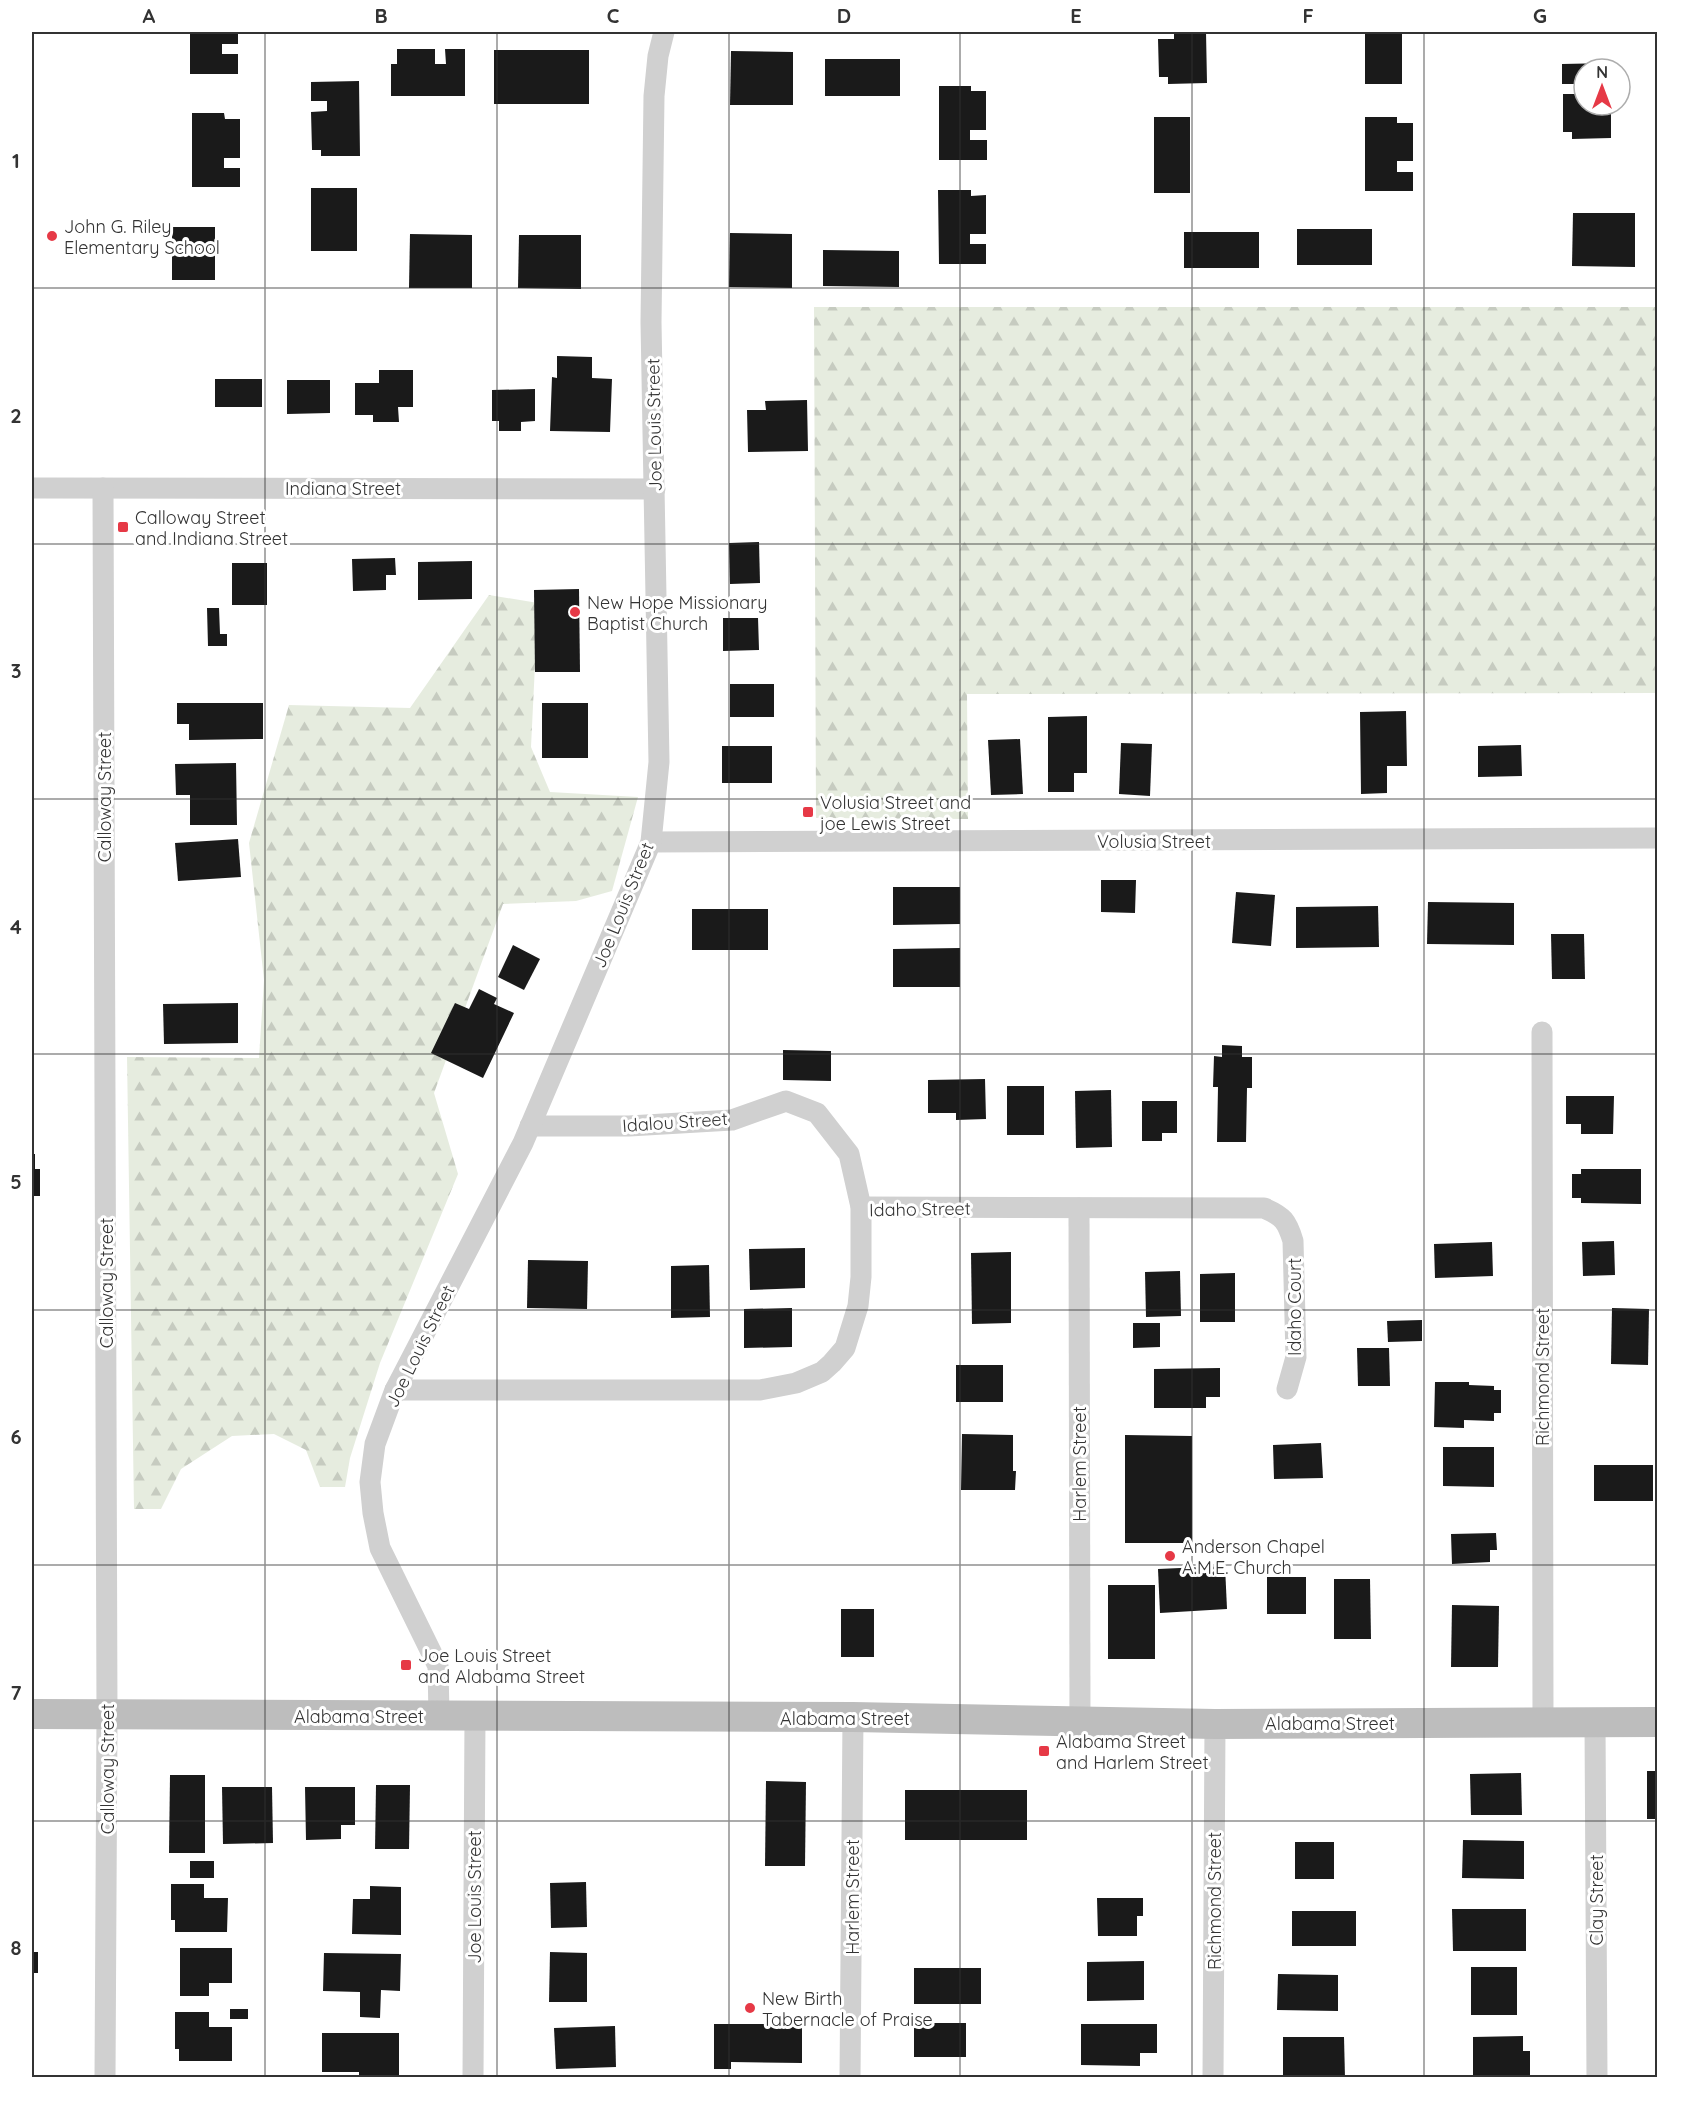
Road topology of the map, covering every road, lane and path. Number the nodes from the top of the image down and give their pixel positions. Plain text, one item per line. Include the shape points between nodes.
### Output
1 (664, 32) edge
2 (32, 488) edge
3 (103, 488) junction
4 (655, 489) junction
5 (1658, 838) edge
6 (651, 842) junction
7 (1542, 1032) dead end
8 (530, 1126) junction
9 (861, 1208) junction
10 (1079, 1208) junction
11 (1288, 1225) joint
12 (1287, 1389) dead end
13 (395, 1390) junction
14 (32, 1714) edge
15 (107, 1714) junction
16 (439, 1716) junction
17 (475, 1716) junction
18 (853, 1718) junction
19 (1080, 1720) junction
20 (1543, 1722) junction
21 (1596, 1722) junction
22 (1658, 1722) edge
23 (1215, 1724) junction
24 (105, 2078) edge
25 (473, 2078) edge
26 (850, 2078) edge
27 (1213, 2078) edge
28 (1597, 2078) edge

1 - 4 street, Joe Louis Street via 654,96 651,322
2 - 3 street, Indiana Street
3 - 4 street, Indiana Street
3 - 15 street, Calloway Street
4 - 6 street, Joe Louis Street via 658,762
5 - 6 street, Volusia Street
6 - 8 street, Joe Louis Street
7 - 20 street, Richmond Street
8 - 9 street, Idalou Street via 732,1120 786,1101 817,1113 849,1154
8 - 13 street, Joe Louis Street
9 - 10 street, Idaho Street
9 - 13 street, Idaho Street via 858,1306 845,1348 822,1372 796,1383 760,1390
10 - 11 street, Idaho Street via 1264,1208 1278,1214
10 - 19 street, Harlem Street
11 - 12 street, Idaho Court via 1293,1240 1296,1358
13 - 16 street, Joe Louis Street via 375,1444 370,1482 373,1513 380,1548 438,1666
14 - 15 street, Alabama Street
15 - 16 street, Alabama Street
15 - 24 street, Calloway Street
16 - 17 street, Alabama Street
17 - 18 street, Alabama Street
17 - 25 street, Joe Louis Street
18 - 19 street, Alabama Street
18 - 26 street, Harlem Street
19 - 23 street, Alabama Street
20 - 21 street, Alabama Street
20 - 23 street, Alabama Street
21 - 22 street, Alabama Street
21 - 28 street, Clay Street
23 - 27 street, Richmond Street

